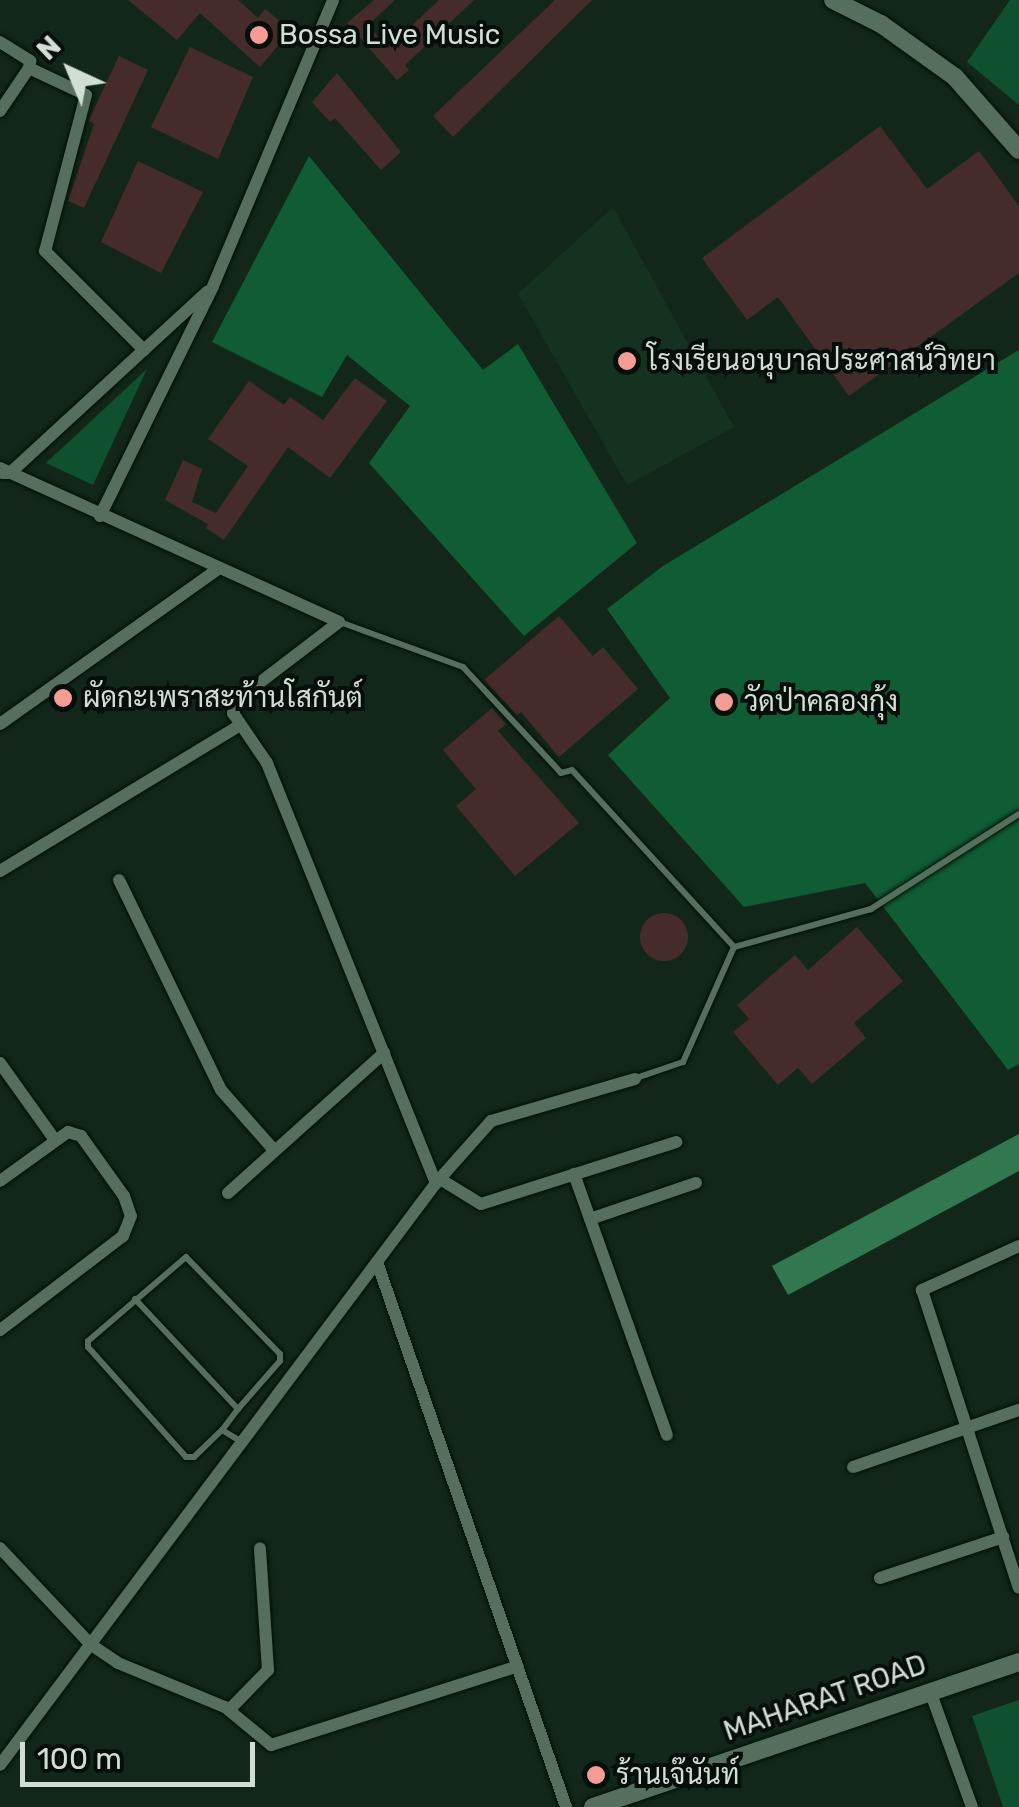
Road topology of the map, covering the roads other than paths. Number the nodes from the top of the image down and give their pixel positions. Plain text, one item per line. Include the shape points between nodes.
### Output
1 (334, 0) edge
2 (833, 0) edge
3 (0, 42) edge
4 (29, 68) junction
5 (0, 110) edge
6 (1019, 150) edge
7 (214, 286) junction
8 (144, 350) junction
9 (3, 471) edge
10 (100, 516) junction
11 (217, 570) junction
12 (339, 622) junction
13 (0, 724) edge
14 (240, 725) junction
15 (1019, 814) edge
16 (0, 871) edge
17 (119, 880) dead end
18 (734, 947) junction
19 (384, 1053) junction
20 (0, 1063) edge
21 (635, 1079) joint
22 (55, 1140) junction
23 (676, 1142) dead end
24 (273, 1149) junction
25 (574, 1174) junction
26 (0, 1181) edge
27 (438, 1181) junction
28 (696, 1183) dead end
29 (228, 1193) dead end
30 (590, 1219) junction
31 (1019, 1246) edge
32 (377, 1262) junction
33 (135, 1299) junction
34 (0, 1330) edge
35 (238, 1409) junction
36 (1019, 1410) edge
37 (968, 1428) junction
38 (222, 1430) junction
39 (667, 1434) dead end
40 (242, 1442) junction
41 (853, 1467) dead end
42 (1002, 1538) junction
43 (0, 1548) edge
44 (260, 1548) dead end
45 (880, 1578) dead end
46 (1019, 1588) edge
47 (90, 1644) junction
48 (1019, 1662) edge
49 (518, 1666) junction
50 (930, 1691) junction
51 (229, 1710) junction
52 (0, 1765) edge
53 (601, 1806) edge
54 (566, 1807) edge
55 (972, 1807) edge

1 - 7 street
2 - 6 street via 881,24 955,77
3 - 4 street via 30,61
4 - 5 street
4 - 8 street via 86,95 45,251
7 - 8 street
7 - 10 street
8 - 9 street
9 - 10 street
10 - 11 street
11 - 12 street
11 - 13 street
12 - 14 street via 237,700 233,712
12 - 18 lane via 463,667 561,774 572,770
14 - 16 street
14 - 19 street via 266,763
15 - 18 lane via 871,909
17 - 24 street via 221,1090
18 - 21 lane via 683,1062
19 - 24 street
19 - 27 street
20 - 22 street
21 - 27 street via 491,1120
22 - 26 street
22 - 34 street via 68,1132 81,1136 124,1196 130,1216 123,1236
23 - 25 street
24 - 29 street
25 - 27 street via 481,1204
25 - 30 street
27 - 32 street
28 - 30 street
30 - 39 street
31 - 37 street via 922,1290
32 - 40 street
32 - 49 street
33 - 35 lane
33 - 35 lane via 186,1256 277,1350 280,1360
33 - 38 lane via 88,1347 186,1458
35 - 38 lane
36 - 37 street
37 - 41 street
37 - 42 street
38 - 40 lane
40 - 47 street
42 - 45 street
42 - 46 street
43 - 47 street
44 - 51 street via 268,1670
47 - 51 street via 118,1663
47 - 52 street
48 - 50 street, MAHARAT ROAD
49 - 51 street via 271,1745
49 - 54 street
50 - 53 street, MAHARAT ROAD
50 - 55 street

